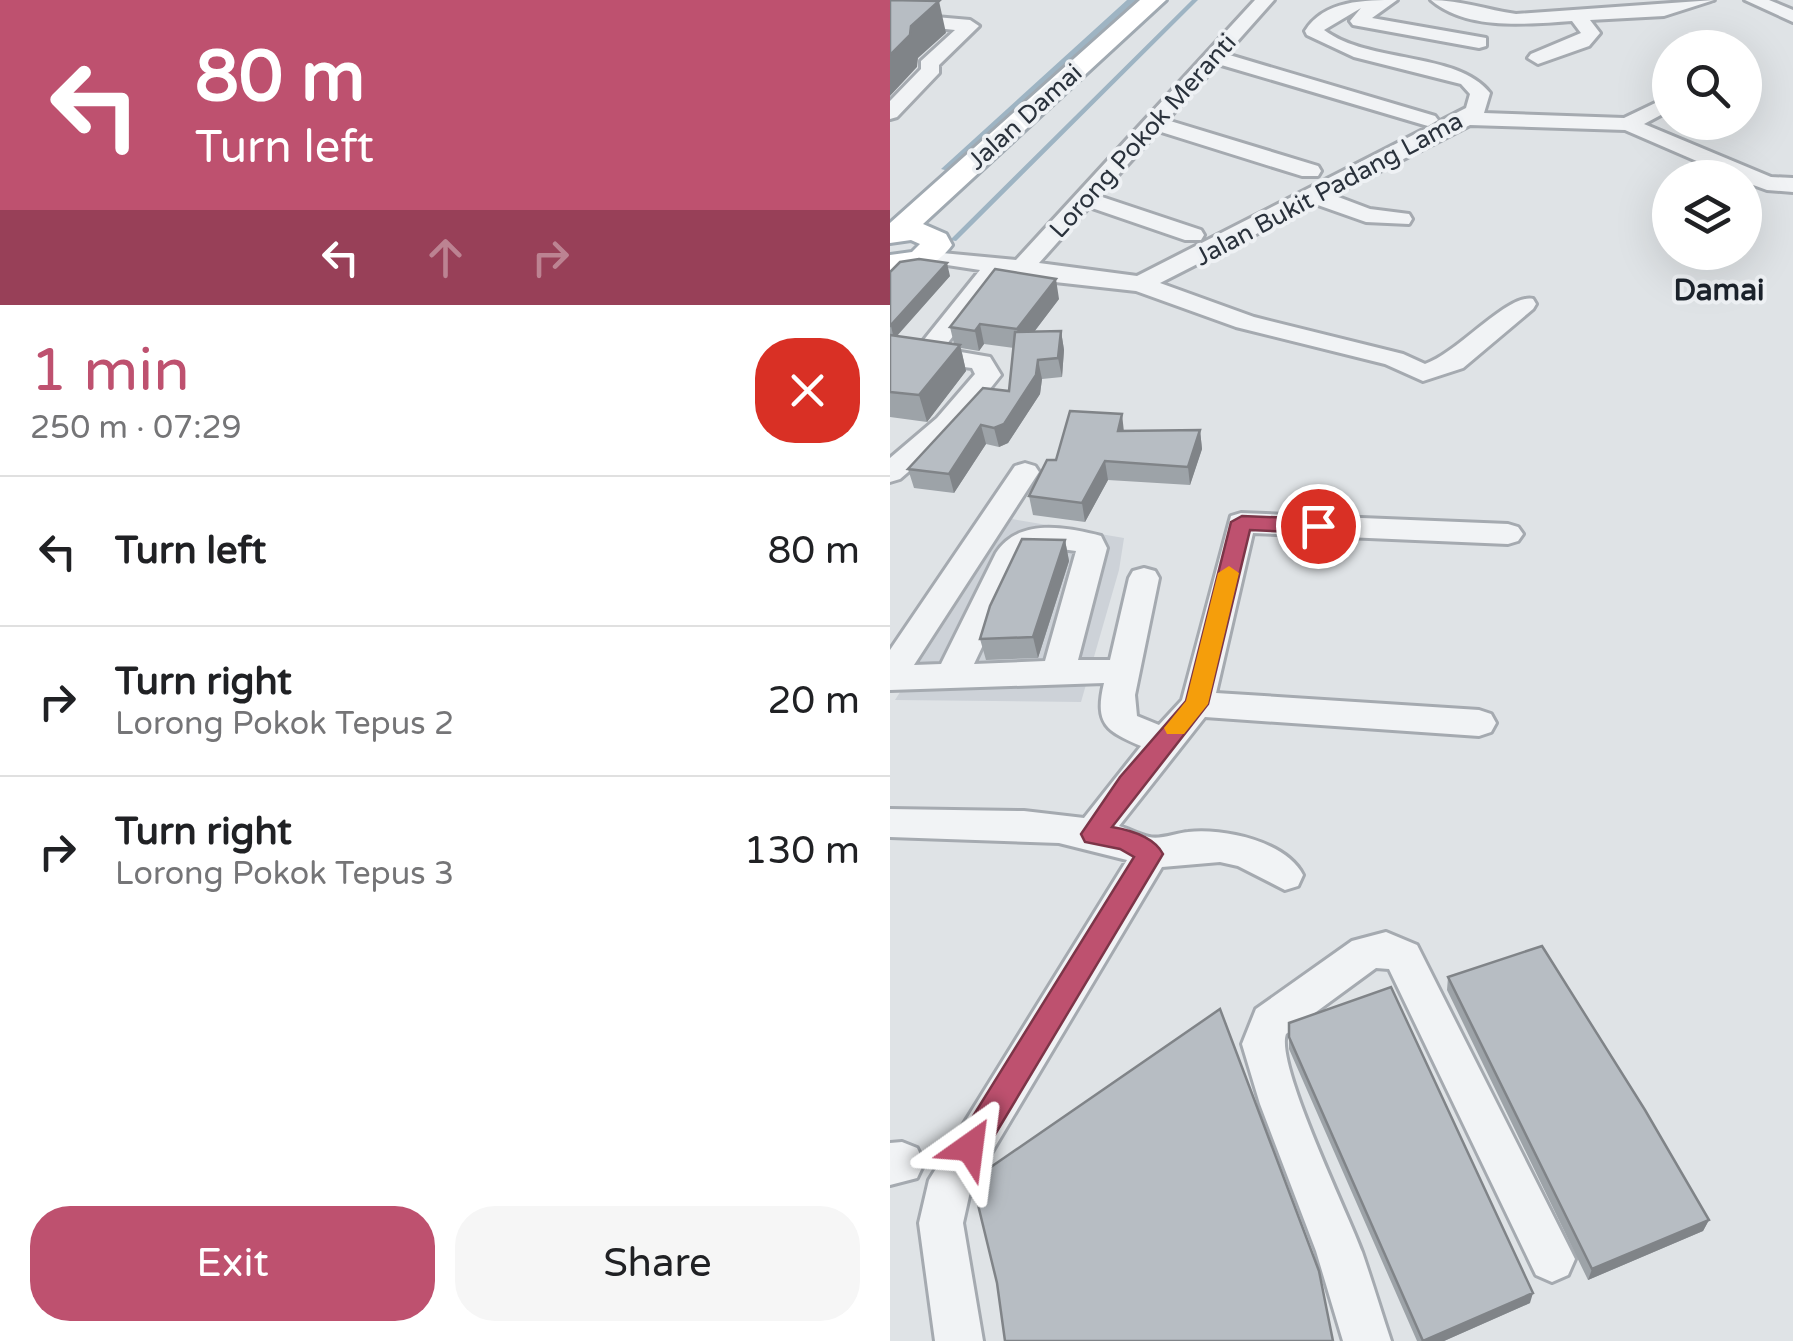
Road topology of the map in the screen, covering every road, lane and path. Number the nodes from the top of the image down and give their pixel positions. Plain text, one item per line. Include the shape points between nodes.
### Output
1 (1154, 0) edge
2 (1173, 0) edge
3 (1265, 0) edge
4 (1362, 0) edge
5 (1388, 0) edge
6 (1440, 0) edge
7 (1704, 0) edge
8 (1754, 0) edge
9 (1578, 17) junction
10 (1793, 17) edge
11 (890, 18) edge
12 (1480, 42) dead end
13 (1215, 57) junction
14 (1538, 58) dead end
15 (1652, 111) edge
16 (890, 114) edge
17 (1467, 119) junction
18 (1428, 120) dead end
19 (1154, 123) junction
20 (1628, 124) junction
21 (1310, 171) dead end
22 (1793, 185) edge
23 (1316, 197) junction
24 (1086, 199) junction
25 (1401, 219) dead end
26 (893, 234) edge
27 (1194, 234) dead end
28 (908, 260) edge
29 (1007, 268) junction
30 (1140, 284) junction
31 (1524, 304) dead end
32 (890, 350) edge
33 (924, 355) junction
34 (890, 437) edge
35 (924, 442) junction
36 (1025, 472) dead end
37 (890, 473) edge
38 (1508, 534) dead end
39 (1144, 578) dead end
40 (1124, 671) junction
41 (1058, 674) junction
42 (890, 677) edge
43 (951, 677) junction
44 (1197, 704) junction
45 (1479, 723) dead end
46 (1163, 741) junction
47 (890, 823) edge
48 (1094, 834) junction
49 (1150, 854) junction
50 (1285, 875) dead end
51 (1552, 1259) dead end
52 (959, 1341) edge
53 (1367, 1341) edge

1 - 26 main road, Jalan Damai
2 - 28 main road, Jalan Damai via 960,201
3 - 13 street, Lorong Pokok Meranti
4 - 17 street, Jalan Bukit Padang Lama via 1318,24 1319,38 1468,80 1480,92
5 - 12 street via 1359,21
6 - 9 street via 1496,18
7 - 9 street via 1664,11
8 - 10 street
9 - 14 street via 1591,32 1582,42
11 - 16 street via 970,26
13 - 18 street
13 - 19 street, Lorong Pokok Meranti
15 - 20 street
17 - 20 street
17 - 23 street, Jalan Bukit Padang Lama
19 - 21 street
19 - 24 street, Lorong Pokok Meranti
20 - 22 street via 1767,184
23 - 25 street
23 - 30 street, Jalan Bukit Padang Lama
24 - 27 street
24 - 29 street, Lorong Pokok Meranti
26 - 28 main road
28 - 29 street
29 - 30 street
29 - 33 street, Lorong Pokok Meranti
30 - 31 street via 1423,373 1454,363
32 - 33 street
33 - 35 street via 981,362 988,375
34 - 35 street
35 - 37 street
36 - 42 street
38 - 44 street via 1242,522
39 - 40 street
40 - 41 street
40 - 46 street via 1118,695 1122,723
41 - 43 street
41 - 43 street via 1092,548 1031,538 1010,553
42 - 43 street
44 - 45 street
44 - 46 street
46 - 48 street
47 - 48 street
48 - 49 street
49 - 50 street via 1217,844 1253,854
49 - 52 street via 950,1180 941,1223
51 - 53 street via 1403,958 1386,948 1366,953 1270,1022 1262,1044

